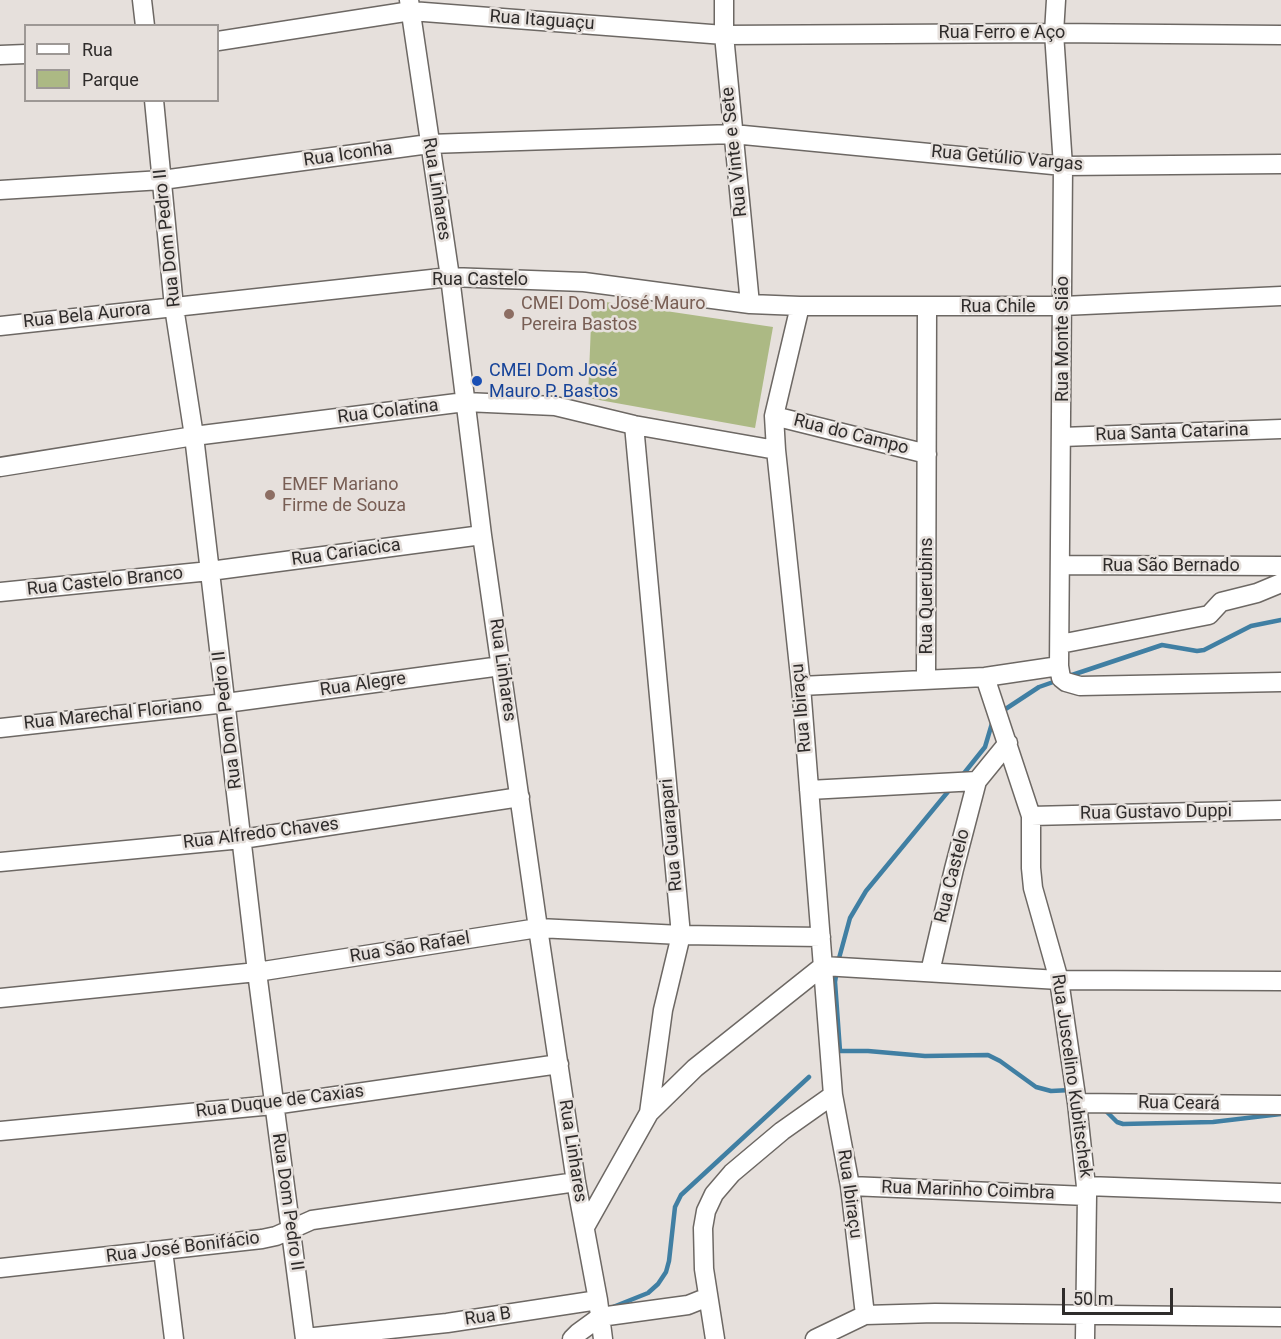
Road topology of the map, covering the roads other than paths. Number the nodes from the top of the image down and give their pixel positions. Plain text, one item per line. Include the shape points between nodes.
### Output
1 (142, 0) edge
2 (724, 0) edge
3 (1056, 0) edge
4 (410, 5) edge
5 (145, 24) edge
6 (1054, 33) junction
7 (724, 35) junction
8 (1281, 35) edge
9 (219, 41) edge
10 (24, 54) edge
11 (0, 55) edge
12 (154, 102) edge
13 (733, 134) junction
14 (429, 144) junction
15 (1281, 164) edge
16 (1064, 166) junction
17 (162, 180) junction
18 (0, 190) edge
19 (450, 277) junction
20 (1281, 296) edge
21 (750, 304) junction
22 (800, 306) junction
23 (1064, 306) junction
24 (174, 307) junction
25 (927, 307) junction
26 (0, 326) edge
27 (465, 402) junction
28 (774, 417) junction
29 (634, 425) junction
30 (1281, 429) edge
31 (194, 436) junction
32 (1062, 437) junction
33 (776, 450) junction
34 (927, 454) junction
35 (0, 467) edge
36 (482, 535) junction
37 (1061, 565) junction
38 (1281, 566) edge
39 (210, 571) junction
40 (1281, 583) edge
41 (0, 592) edge
42 (1060, 644) junction
43 (501, 666) junction
44 (1060, 672) junction
45 (985, 677) junction
46 (926, 680) junction
47 (1281, 682) edge
48 (801, 686) junction
49 (225, 703) junction
50 (0, 728) edge
51 (1008, 743) junction
52 (977, 781) junction
53 (809, 790) junction
54 (520, 797) junction
55 (1281, 810) edge
56 (1031, 816) junction
57 (242, 839) junction
58 (0, 862) edge
59 (538, 928) junction
60 (681, 935) junction
61 (821, 937) junction
62 (823, 966) junction
63 (256, 972) junction
64 (930, 972) junction
65 (1059, 980) junction
66 (1281, 981) edge
67 (0, 998) edge
68 (559, 1064) junction
69 (833, 1095) junction
70 (1077, 1103) junction
71 (273, 1105) junction
72 (1281, 1105) edge
73 (649, 1113) junction
74 (0, 1131) edge
75 (576, 1182) junction
76 (850, 1186) junction
77 (1087, 1191) junction
78 (1281, 1193) edge
79 (585, 1227) junction
80 (291, 1230) junction
81 (163, 1250) junction
82 (0, 1268) edge
83 (708, 1297) junction
84 (599, 1309) junction
85 (865, 1315) junction
86 (1084, 1316) junction
87 (1281, 1317) edge
88 (448, 1331) edge
89 (174, 1339) edge
90 (305, 1339) edge
91 (572, 1339) edge
92 (603, 1339) edge
93 (715, 1339) edge
94 (815, 1339) edge
95 (1084, 1339) edge

1 - 5 street
2 - 7 street, Rua Vinte e Sete
3 - 6 street, Rua Monte Sião
4 - 7 street, Rua Itaguaçu
4 - 9 street, Rua Itaguaçu
4 - 14 street, Rua Linhares
6 - 7 street, Rua Ferro e Aço
6 - 8 street, Rua Ferro e Aço
6 - 16 street, Rua Monte Sião
7 - 13 street, Rua Vinte e Sete
10 - 11 street
12 - 17 street, Rua Dom Pedro II
13 - 14 street, Rua Iconha
13 - 16 street, Rua Getúlio Vargas
13 - 21 street, Rua Vinte e Sete
14 - 17 street, Rua Iconha
14 - 19 street, Rua Linhares
15 - 16 street, Rua Getúlio Vargas
16 - 23 street, Rua Monte Sião
17 - 18 street, Rua Iconha
17 - 24 street, Rua Dom Pedro II
19 - 21 street, Rua Castelo via 584,282
19 - 24 street, Rua Castelo
19 - 27 street, Rua Linhares
20 - 23 street, Rua Chile
21 - 22 street, Rua Chile
22 - 25 street, Rua Chile
22 - 28 street
23 - 25 street, Rua Chile
23 - 32 street, Rua Monte Sião
24 - 26 street, Rua Bela Aurora
24 - 31 street, Rua Dom Pedro II
25 - 34 street, Rua Querubins
27 - 29 street, Rua Colatina via 555,406
27 - 31 street, Rua Colatina
27 - 36 street, Rua Linhares
28 - 33 street
28 - 34 street, Rua do Campo
29 - 33 street, Rua Colatina
29 - 60 street, Rua Guarapari
30 - 32 street, Rua Santa Catarina
31 - 35 street, Rua Colatina
31 - 39 street, Rua Dom Pedro II
32 - 37 street, Rua Monte Sião
33 - 48 street, Rua Ibiraçu
34 - 46 street, Rua Querubins
36 - 39 street, Rua Cariacica
36 - 43 street, Rua Linhares
37 - 38 street, Rua São Bernado
37 - 42 street, Rua Monte Sião
39 - 41 street, Rua Castelo Branco
39 - 49 street, Rua Dom Pedro II
40 - 42 street via 1221,602 1209,615
42 - 44 street, Rua Monte Sião
43 - 49 street, Rua Alegre
43 - 54 street, Rua Linhares
44 - 45 street, Rua Querubins
44 - 47 street via 1066,682 1080,686
45 - 46 street, Rua Querubins
45 - 51 street
46 - 48 street
48 - 53 street, Rua Ibiraçu
49 - 50 street, Rua Marechal Floriano
49 - 57 street, Rua Dom Pedro II
51 - 52 street
51 - 56 street
52 - 53 street
52 - 64 street, Rua Castelo
53 - 61 street, Rua Ibiraçu
54 - 57 street, Rua Alfredo Chaves
54 - 59 street, Rua Linhares
55 - 56 street, Rua Gustavo Duppi
56 - 65 street, Rua Juscelino Kubitschek via 1033,888
57 - 58 street, Rua Alfredo Chaves
57 - 63 street, Rua Dom Pedro II
59 - 60 street, Rua São Rafael
59 - 63 street, Rua São Rafael
59 - 68 street, Rua Linhares
60 - 61 street, Rua São Rafael
60 - 73 street, Rua Guarapari via 663,1010
61 - 62 street, Rua Ibiraçu
62 - 64 street
62 - 69 street, Rua Ibiraçu
62 - 73 street via 695,1068
63 - 67 street, Rua São Rafael
63 - 71 street, Rua Dom Pedro II
64 - 65 street
65 - 66 street
65 - 70 street, Rua Juscelino Kubitschek
68 - 71 street, Rua Duque de Caxias
68 - 75 street, Rua Linhares
69 - 76 street, Rua Ibiraçu
69 - 83 street via 782,1131 732,1173 714,1194 703,1228
70 - 72 street, Rua Ceará
70 - 77 street, Rua Juscelino Kubitschek
71 - 74 street, Rua Duque de Caxias
71 - 80 street, Rua Dom Pedro II
73 - 79 street, Rua Guarapari
75 - 79 street, Rua Linhares
75 - 80 street, Rua José Bonifácio via 312,1220
76 - 77 street, Rua Marinho Coimbra
76 - 85 street, Rua Ibiraçu
77 - 78 street, Rua Marinho Coimbra
77 - 86 street, Rua Juscelino Kubitschek
79 - 84 street, Rua Linhares
80 - 81 street, Rua José Bonifácio via 262,1239
80 - 90 street, Rua Dom Pedro II
81 - 82 street, Rua José Bonifácio
81 - 89 street
83 - 84 street, Rua B via 688,1305
83 - 93 street
84 - 88 street, Rua B
84 - 91 street
84 - 92 street, Rua Linhares
85 - 86 street
85 - 94 street
86 - 87 street
86 - 95 street, Rua Juscelino Kubitschek
88 - 90 street, Rua B

